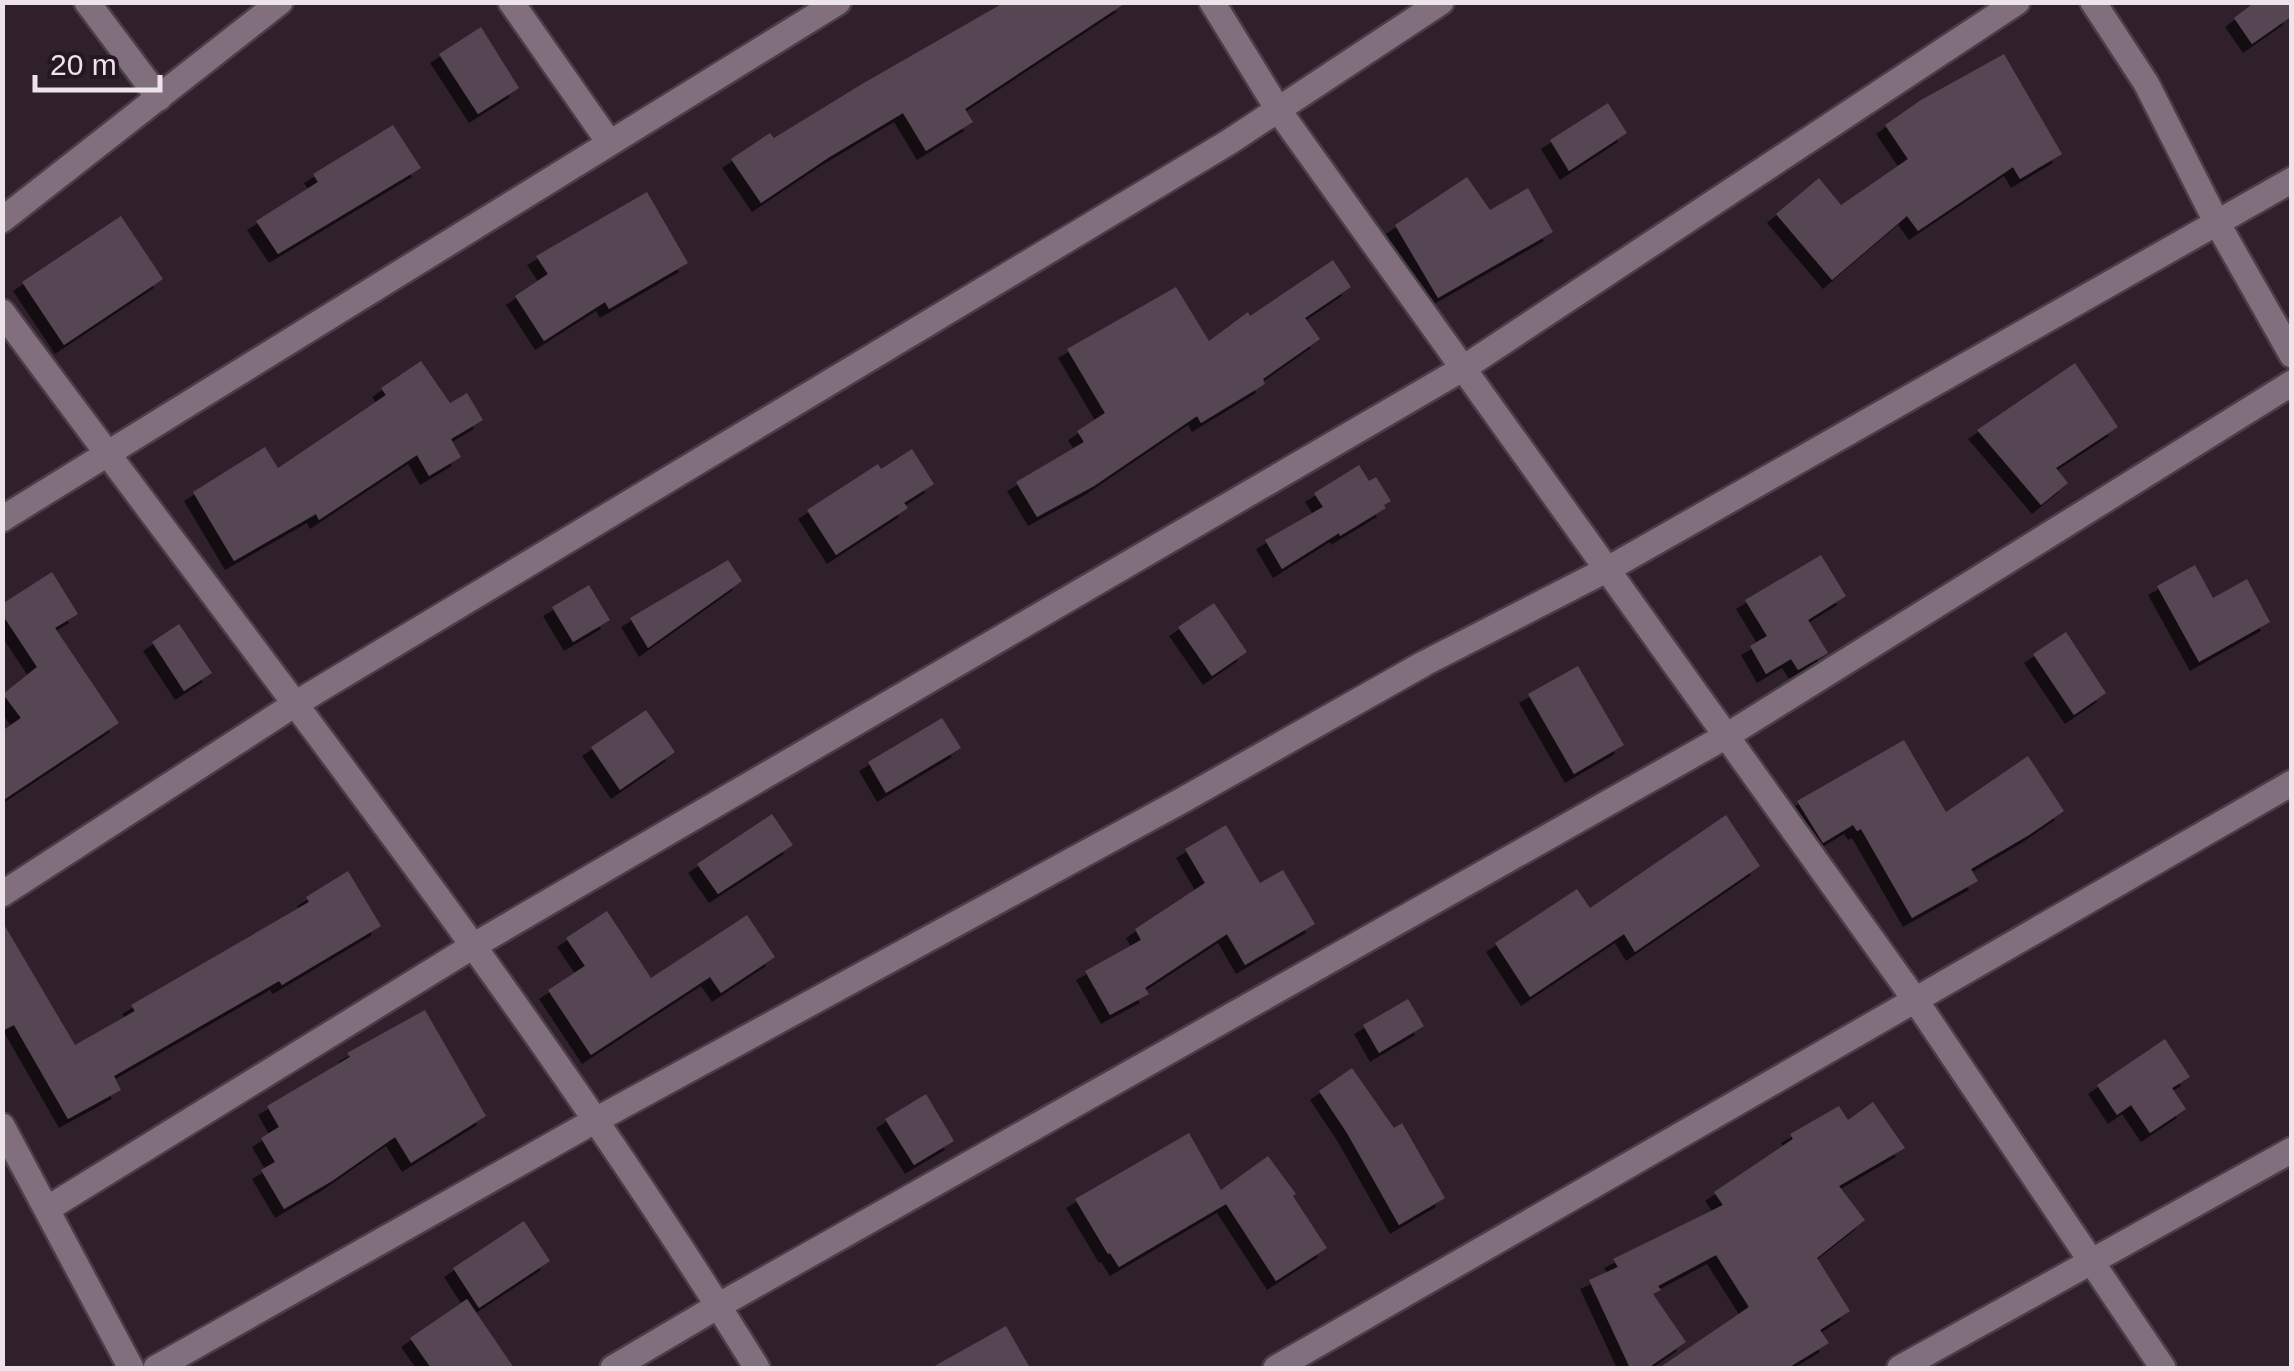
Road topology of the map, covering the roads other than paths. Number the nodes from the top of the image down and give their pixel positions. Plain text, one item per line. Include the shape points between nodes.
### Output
1 (88, 2) edge
2 (280, 2) edge
3 (511, 2) edge
4 (838, 2) edge
5 (1212, 2) edge
6 (1441, 2) edge
7 (2017, 2) edge
8 (2092, 2) edge
9 (159, 98) junction
10 (1279, 111) junction
11 (609, 142) junction
12 (2292, 180) edge
13 (2, 220) edge
14 (2216, 222) junction
15 (2, 312) edge
16 (2292, 355) edge
17 (1462, 369) junction
18 (2292, 382) edge
19 (107, 454) junction
20 (2, 519) edge
21 (1608, 568) junction
22 (295, 704) junction
23 (1728, 735) junction
24 (2292, 783) edge
25 (2, 894) edge
26 (473, 946) junction
27 (1916, 1000) junction
28 (596, 1120) junction
29 (2, 1126) edge
30 (2292, 1150) edge
31 (47, 1209) junction
32 (2093, 1263) junction
33 (718, 1306) junction
34 (130, 1368) edge
35 (156, 1368) edge
36 (613, 1368) edge
37 (757, 1368) edge
38 (1276, 1368) edge
39 (1900, 1368) edge
40 (2163, 1368) edge

1 - 9 street
2 - 9 street
3 - 11 street
4 - 11 street
5 - 10 street
6 - 10 street
7 - 17 street
8 - 14 street via 2146,84
9 - 13 street
10 - 17 street
10 - 22 street
11 - 19 street
12 - 14 street
14 - 16 street
14 - 21 street
15 - 19 street
17 - 21 street
17 - 26 street
18 - 23 street
19 - 20 street
19 - 22 street
21 - 23 street
21 - 28 street
22 - 25 street
22 - 26 street
23 - 27 street
23 - 33 street
24 - 27 street
26 - 28 street
26 - 31 street
27 - 32 street
27 - 38 street
28 - 33 street
28 - 35 street
29 - 31 street
30 - 32 street
31 - 34 street
32 - 39 street
32 - 40 street
33 - 36 street
33 - 37 street

